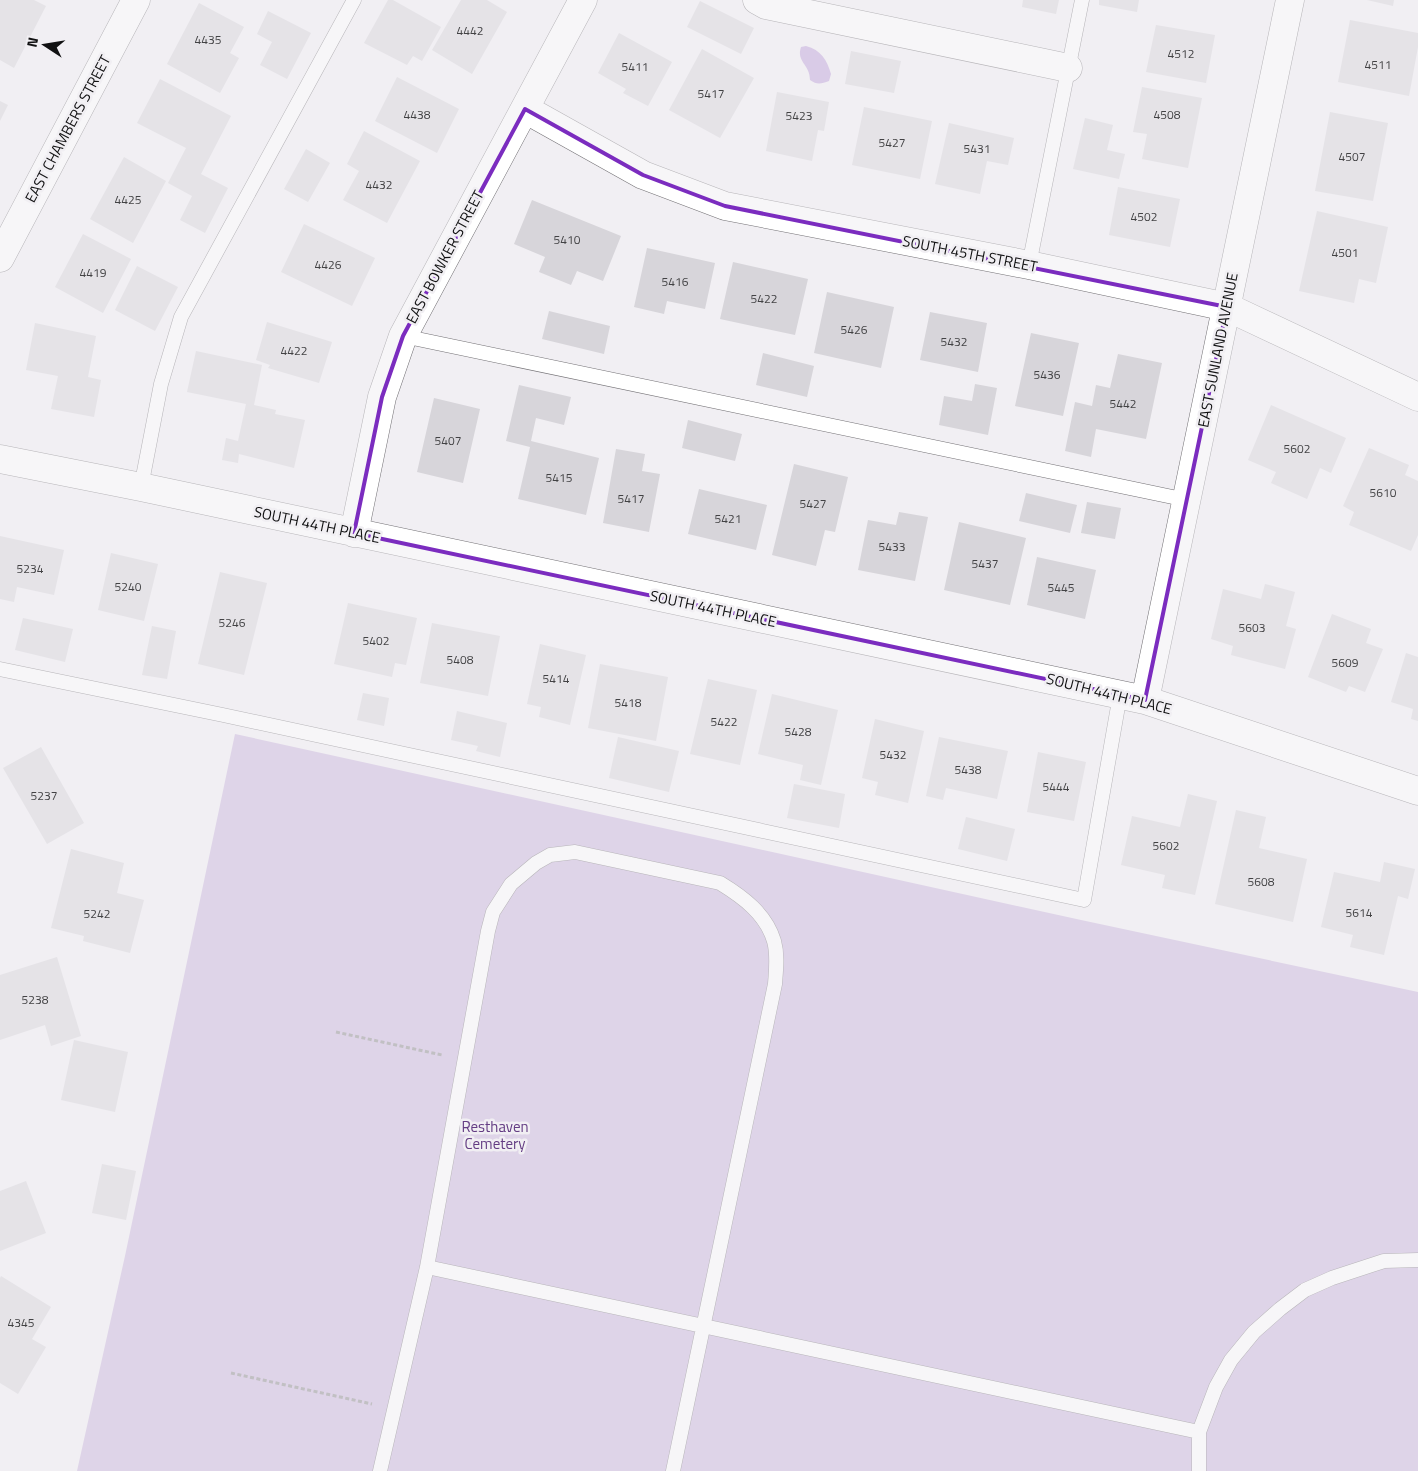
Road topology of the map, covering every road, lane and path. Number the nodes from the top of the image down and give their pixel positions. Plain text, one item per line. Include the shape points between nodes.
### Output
1 (136, 0) edge
2 (354, 0) edge
3 (583, 0) edge
4 (757, 0) edge
5 (1082, 0) edge
6 (1290, 0) edge
7 (1068, 68) junction
8 (525, 109) junction
9 (0, 258) edge
10 (1029, 265) junction
11 (1227, 307) junction
12 (403, 336) junction
13 (1418, 396) edge
14 (0, 459) edge
15 (141, 487) junction
16 (1187, 500) junction
17 (354, 533) junction
18 (0, 669) edge
19 (1133, 697) junction
20 (1418, 791) edge
21 (336, 1032) dead end
22 (464, 1060) junction
23 (1418, 1260) edge
24 (427, 1267) junction
25 (703, 1326) junction
26 (232, 1373) dead end
27 (395, 1409) junction
28 (1199, 1432) junction
29 (380, 1471) edge
30 (673, 1471) edge
31 (1199, 1471) edge

1 - 9 street, EAST CHAMBERS STREET
2 - 15 lane via 181,317 161,384
3 - 8 street, EAST BOWKER STREET
4 - 7 street via 766,5
5 - 7 lane
6 - 11 street, EAST SUNLAND AVENUE
7 - 10 lane
8 - 10 street, SOUTH 45TH STREET via 643,175 725,206
8 - 12 street, EAST BOWKER STREET
10 - 11 street, SOUTH 45TH STREET
11 - 13 street, SOUTH 45TH STREET
11 - 16 street, EAST SUNLAND AVENUE
12 - 16 lane
12 - 17 street, EAST BOWKER STREET via 382,397
14 - 15 street, SOUTH 44TH PLACE
15 - 17 street, SOUTH 44TH PLACE
16 - 19 street, EAST SUNLAND AVENUE
17 - 19 street, SOUTH 44TH PLACE
18 - 19 lane via 1084,900
19 - 20 street, SOUTH 44TH PLACE
21 - 22 path
22 - 24 lane
22 - 25 lane via 493,912 511,884 550,855 575,852 720,883 760,914 774,941 775,984
23 - 28 lane via 1384,1261 1332,1278 1305,1290 1280,1309 1254,1332 1232,1360 1216,1388
24 - 25 lane
24 - 27 lane
25 - 28 lane
25 - 30 lane
26 - 27 path
27 - 29 lane
28 - 31 lane

